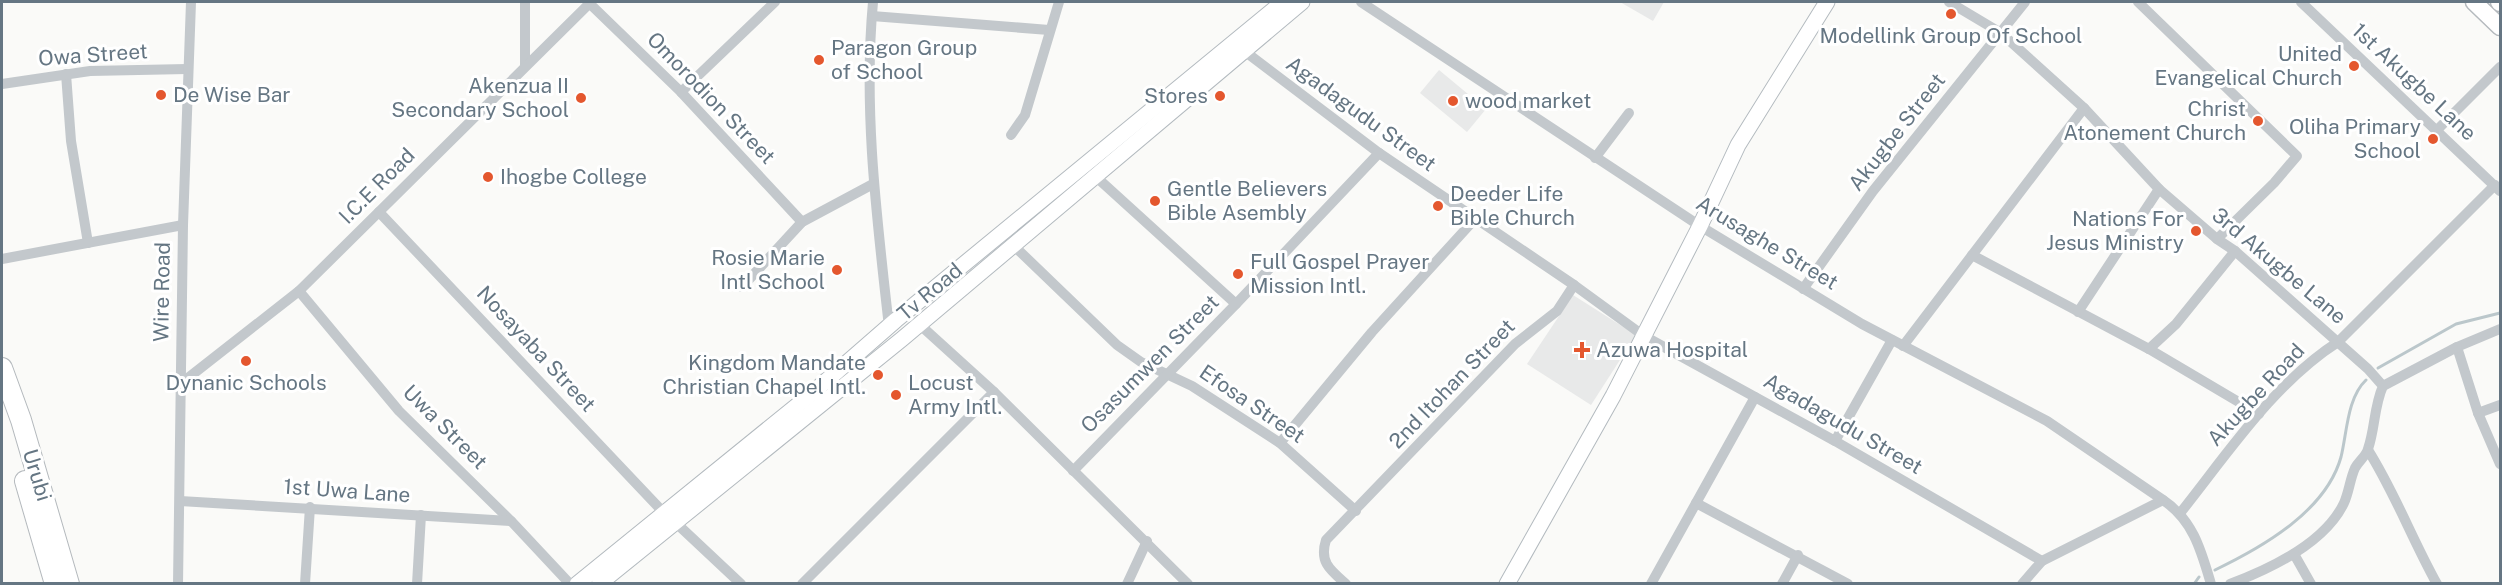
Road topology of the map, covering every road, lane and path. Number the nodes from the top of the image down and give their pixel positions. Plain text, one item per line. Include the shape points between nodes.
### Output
1 (190, 2) edge
2 (525, 2) edge
3 (590, 2) edge
4 (775, 2) edge
5 (873, 2) edge
6 (1059, 2) edge
7 (1283, 2) edge
8 (1302, 2) edge
9 (1361, 2) edge
10 (1827, 2) edge
11 (1949, 2) edge
12 (2025, 2) edge
13 (2138, 2) edge
14 (2301, 2) edge
15 (2474, 2) edge
16 (872, 16) junction
17 (2500, 27) edge
18 (1049, 30) junction
19 (2001, 33) junction
20 (1243, 50) junction
21 (525, 66) junction
22 (2500, 67) edge
23 (187, 69) junction
24 (66, 74) junction
25 (2, 84) edge
26 (681, 92) junction
27 (2084, 108) junction
28 (1629, 113) dead end
29 (2437, 130) junction
30 (1011, 135) dead end
31 (1379, 153) junction
32 (1596, 158) junction
33 (1094, 175) junction
34 (873, 184) junction
35 (2498, 188) edge
36 (2159, 189) junction
37 (379, 212) junction
38 (1474, 220) junction
39 (802, 222) junction
40 (183, 225) junction
41 (1700, 226) junction
42 (2217, 239) junction
43 (88, 243) junction
44 (1012, 244) junction
45 (2235, 251) junction
46 (1972, 255) junction
47 (2, 259) edge
48 (1574, 285) junction
49 (742, 287) dead end
50 (1803, 289) junction
51 (299, 291) junction
52 (1236, 304) junction
53 (2078, 312) junction
54 (920, 324) junction
55 (889, 327) junction
56 (2500, 329) edge
57 (1644, 336) junction
58 (1892, 340) junction
59 (2338, 342) junction
60 (1903, 346) junction
61 (2457, 346) junction
62 (2149, 349) junction
63 (842, 366) junction
64 (2, 368) edge
65 (1167, 373) junction
66 (855, 377) junction
67 (180, 385) junction
68 (2383, 386) junction
69 (994, 392) junction
70 (1755, 397) junction
71 (2500, 405) edge
72 (2, 408) edge
73 (2478, 413) junction
74 (2259, 414) junction
75 (1836, 441) junction
76 (1280, 443) junction
77 (2368, 450) junction
78 (2500, 464) edge
79 (1073, 471) junction
80 (2163, 500) junction
81 (180, 501) junction
82 (1696, 503) junction
83 (310, 507) junction
84 (1356, 511) junction
85 (2181, 512) junction
86 (421, 515) junction
87 (670, 518) junction
88 (511, 521) junction
89 (1147, 541) junction
90 (2294, 554) junction
91 (1798, 555) junction
92 (2042, 561) junction
93 (55, 584) edge
94 (69, 584) edge
95 (178, 584) edge
96 (305, 584) edge
97 (417, 584) edge
98 (570, 584) edge
99 (577, 584) edge
100 (599, 584) edge
101 (741, 584) edge
102 (802, 584) edge
103 (1127, 584) edge
104 (1188, 584) edge
105 (1346, 584) edge
106 (1507, 584) edge
107 (1651, 584) edge
108 (1782, 584) edge
109 (1848, 584) edge
110 (2022, 584) edge
111 (2211, 584) edge
112 (2230, 584) edge
113 (2311, 584) edge
114 (2437, 584) edge

1 - 23 street, Wire Road
2 - 21 street
3 - 21 street, I.C.E Road
3 - 26 street, Omorodion Street
4 - 26 street
5 - 16 street
6 - 18 street
7 - 55 street, Tv Road
8 - 20 street, Tv Road
9 - 32 street, Arusaghe Street
10 - 41 street via 1738,145
11 - 19 street, 3rd Akugbe Lane
12 - 19 street, Akugbe Street
13 - 42 street via 2297,156
14 - 29 street, 1st Akugbe Lane
15 - 17 main road
16 - 18 street
16 - 34 street via 869,71
18 - 30 street via 1025,114
19 - 27 street, 3rd Akugbe Lane
19 - 50 street, Akugbe Street via 1873,191
20 - 31 street, Agadagudu Street
20 - 33 street, Tv Road
21 - 37 street, I.C.E Road
22 - 29 street
23 - 24 street, Owa Street
23 - 40 street, Wire Road
24 - 25 street, Owa Street
24 - 43 street via 71,141
26 - 39 street, Omorodion Street
27 - 36 street, 3rd Akugbe Lane
27 - 46 street
28 - 32 street
29 - 35 street, 1st Akugbe Lane
31 - 38 street, Agadagudu Street
31 - 52 street, Osasumwen Street
32 - 41 street, Arusaghe Street
33 - 44 street, Tv Road
33 - 52 street
34 - 39 street
34 - 55 street
35 - 59 street, Akugbe Road
36 - 42 street, 3rd Akugbe Lane
36 - 53 street
37 - 51 street, I.C.E Road
37 - 87 street, Nosayaba Street
38 - 48 street, Agadagudu Street
38 - 76 street via 1372,332
39 - 49 street
40 - 43 street
40 - 67 street, Wire Road
41 - 50 street, Arusaghe Street
41 - 57 street
42 - 45 street, 3rd Akugbe Lane
43 - 47 street
44 - 54 street, Tv Road
44 - 65 street, Efosa Street via 1118,345 1141,362
45 - 59 street, 3rd Akugbe Lane
45 - 62 street via 2176,324
46 - 53 street
46 - 60 street
48 - 57 street, Agadagudu Street
48 - 84 street, 2nd Itohan Street via 1557,311 1515,344
50 - 58 street, Arusaghe Street
51 - 67 street, I.C.E Road
51 - 88 street, Uwa Street via 399,411
52 - 65 street, Osasumwen Street
53 - 62 street
54 - 66 street, Tv Road
54 - 69 street
55 - 63 street, Tv Road
56 - 61 street
57 - 70 street, Agadagudu Street
57 - 106 street
58 - 60 street, Arusaghe Street
58 - 75 street
59 - 68 street, 3rd Akugbe Lane
59 - 74 street, Akugbe Road via 2318,354
60 - 80 street, Arusaghe Street via 2047,421
61 - 68 street
61 - 73 street
62 - 74 street
63 - 66 street
63 - 87 street, Tv Road
64 - 94 highway, Urubi
65 - 76 street, Efosa Street
65 - 79 street, Osasumwen Street
66 - 87 street, Tv Road
67 - 81 street, Wire Road
68 - 77 street
69 - 79 street
69 - 102 street
70 - 75 street, Agadagudu Street
70 - 82 street
71 - 73 street
72 - 93 highway, Urubi
73 - 78 street
74 - 85 street, Akugbe Road
75 - 92 street, Agadagudu Street
76 - 84 street, Efosa Street
77 - 90 street via 2355,469 2344,503 2332,521
77 - 114 street via 2391,487
79 - 89 street
80 - 85 street, Arusaghe Street
80 - 92 street
81 - 83 street, 1st Uwa Lane
81 - 95 street, Wire Road
82 - 91 street
82 - 107 street
83 - 86 street, 1st Uwa Lane
83 - 96 street
84 - 105 street, 2nd Itohan Street via 1326,540 1322,552 1324,563
85 - 111 street via 2200,544
86 - 88 street, 1st Uwa Lane
86 - 97 street
87 - 99 street, Tv Road
87 - 100 street, Tv Road
87 - 101 street, Nosayaba Street
88 - 98 street, Uwa Street
89 - 103 street
89 - 104 street
90 - 112 street via 2265,571
90 - 113 street
91 - 108 street
91 - 109 street
92 - 110 street

